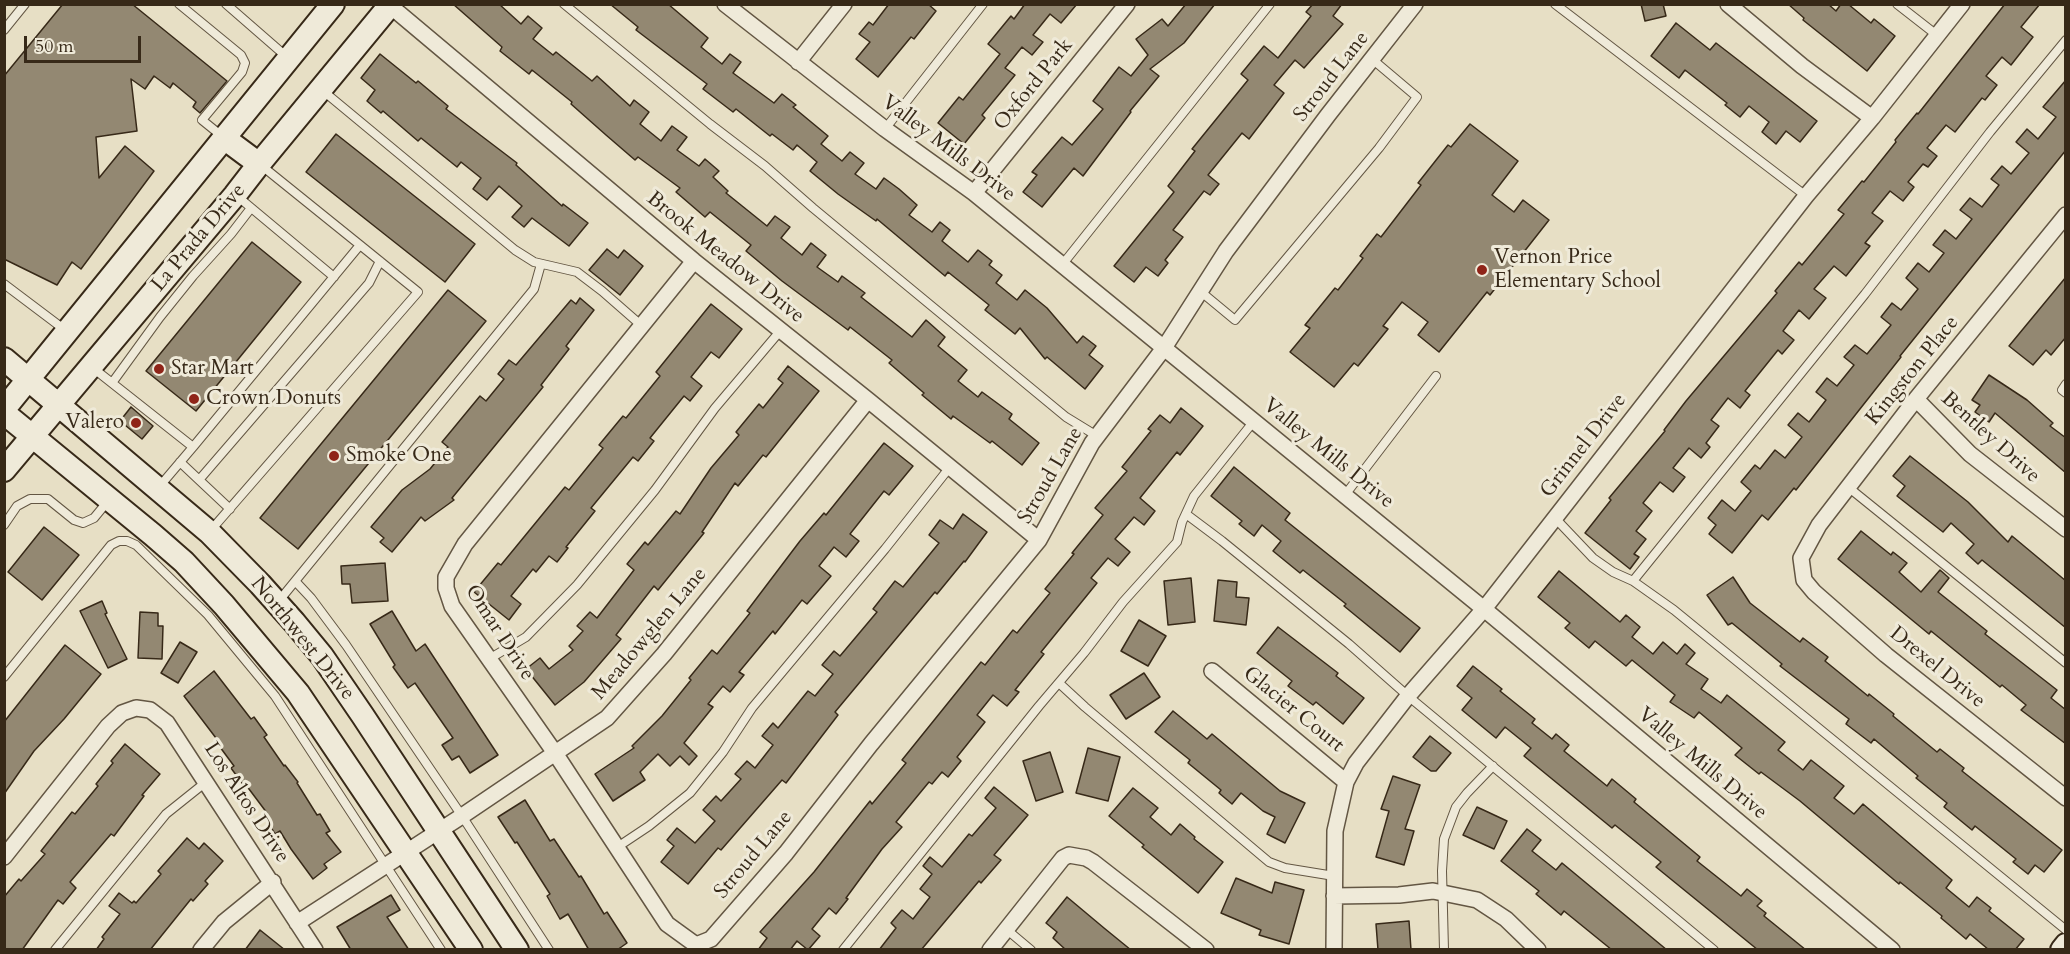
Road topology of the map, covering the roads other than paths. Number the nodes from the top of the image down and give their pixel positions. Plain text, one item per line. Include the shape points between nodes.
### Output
1 (25, 4) edge
2 (179, 4) edge
3 (226, 4) edge
4 (333, 4) edge
5 (564, 4) edge
6 (725, 4) edge
7 (844, 4) edge
8 (983, 4) edge
9 (1127, 4) edge
10 (1270, 4) edge
11 (1415, 4) edge
12 (1728, 4) edge
13 (1897, 4) edge
14 (1962, 4) edge
15 (390, 5) edge
16 (1559, 6) edge
17 (4, 30) edge
18 (1938, 36) junction
19 (2066, 40) edge
20 (289, 58) junction
21 (1372, 59) junction
22 (798, 62) junction
23 (321, 89) junction
24 (1872, 118) junction
25 (885, 129) junction
26 (224, 138) junction
27 (259, 164) junction
28 (974, 193) junction
29 (1806, 196) junction
30 (243, 202) junction
31 (2066, 215) edge
32 (360, 244) junction
33 (380, 261) junction
34 (694, 261) junction
35 (541, 264) junction
36 (1062, 265) junction
37 (334, 277) junction
38 (4, 284) edge
39 (1200, 291) junction
40 (642, 326) junction
41 (780, 330) junction
42 (67, 332) junction
43 (1164, 348) junction
44 (4, 359) edge
45 (92, 367) junction
46 (1436, 376) dead end
47 (28, 380) junction
48 (112, 383) junction
49 (2066, 384) edge
50 (2066, 393) edge
51 (1916, 399) junction
52 (867, 400) junction
53 (60, 405) junction
54 (4, 411) edge
55 (1254, 421) junction
56 (33, 435) junction
57 (1097, 436) junction
58 (193, 447) junction
59 (180, 462) junction
60 (950, 467) junction
61 (4, 470) edge
62 (200, 480) junction
63 (1848, 487) junction
64 (158, 488) junction
65 (1345, 495) junction
66 (110, 499) junction
67 (230, 509) junction
68 (1186, 514) junction
69 (1555, 518) junction
70 (4, 525) edge
71 (2066, 529) edge
72 (209, 532) junction
73 (1039, 540) junction
74 (1801, 558) joint
75 (1633, 581) junction
76 (296, 582) junction
77 (277, 603) junction
78 (1484, 609) junction
79 (489, 659) junction
80 (2066, 663) edge
81 (1212, 671) dead end
82 (4, 677) edge
83 (1059, 683) junction
84 (1408, 696) junction
85 (555, 753) junction
86 (1493, 766) junction
87 (206, 782) junction
88 (1346, 782) junction
89 (2066, 798) edge
90 (462, 816) junction
91 (438, 832) junction
92 (616, 848) junction
93 (406, 852) junction
94 (4, 857) edge
95 (386, 865) junction
96 (1334, 876) junction
97 (273, 882) junction
98 (1443, 893) junction
99 (1334, 896) junction
100 (297, 923) junction
101 (1006, 929) junction
102 (2066, 930) edge
103 (696, 945) joint
104 (2066, 945) edge
105 (55, 950) edge
106 (201, 950) edge
107 (315, 950) edge
108 (441, 950) edge
109 (471, 950) edge
110 (517, 950) edge
111 (549, 950) edge
112 (843, 950) edge
113 (990, 950) edge
114 (1031, 950) edge
115 (1206, 950) edge
116 (1334, 950) edge
117 (1444, 950) edge
118 (1538, 950) edge
119 (1713, 950) edge
120 (1892, 950) edge
121 (2062, 950) edge

1 - 17 lane
2 - 26 lane via 241,55 245,63 242,72 202,120
3 - 20 lane
4 - 20 main road, La Prada Drive
5 - 57 lane via 1066,417
6 - 22 street, Valley Mills Drive
7 - 22 street
8 - 25 lane
9 - 28 street, Oxford Park
10 - 36 lane
11 - 21 street, Stroud Lane
12 - 24 street
13 - 18 lane
14 - 18 street, Grinnel Drive
15 - 23 main road, La Prada Drive
15 - 34 street, Brook Meadow Drive
16 - 29 lane
18 - 24 street, Grinnel Drive
19 - 75 lane
20 - 26 main road, La Prada Drive
21 - 39 street, Stroud Lane
21 - 39 lane via 1417,97 1235,320
22 - 25 street, Valley Mills Drive
23 - 27 main road, La Prada Drive
23 - 35 lane via 515,250
24 - 29 street, Grinnel Drive
25 - 28 street, Valley Mills Drive
26 - 27 main road
26 - 42 main road, La Prada Drive
27 - 30 main road, La Prada Drive
27 - 32 lane
28 - 36 street, Valley Mills Drive
29 - 69 street, Grinnel Drive
30 - 37 lane
30 - 45 main road, La Prada Drive
30 - 48 lane via 231,234 160,317
31 - 51 street, Kingston Place
32 - 33 lane
32 - 37 lane
33 - 62 lane via 369,283
33 - 67 lane via 418,292
34 - 40 street, Omar Drive
34 - 41 street, Brook Meadow Drive
35 - 40 lane via 577,272
35 - 76 lane via 534,289
36 - 43 street, Valley Mills Drive
37 - 58 lane
38 - 42 lane
39 - 43 street, Stroud Lane
40 - 79 street, Omar Drive via 465,544 450,568 446,588 453,606
41 - 52 street, Brook Meadow Drive
41 - 79 lane via 577,585 526,637
42 - 47 main road, La Prada Drive
43 - 55 street, Valley Mills Drive
43 - 57 street, Stroud Lane
44 - 47 main road, Northwest Drive
45 - 48 lane
45 - 53 main road, La Prada Drive
46 - 65 lane
47 - 53 main road, Northwest Drive
47 - 54 main road, La Prada Drive
48 - 58 lane
49 - 50 lane via 2062,390
51 - 63 street, Kingston Place
51 - 71 street, Bentley Drive via 1970,454
52 - 60 street, Brook Meadow Drive
52 - 85 street, Meadowglen Lane via 664,654 607,718
53 - 56 main road, La Prada Drive
53 - 64 main road, Northwest Drive
54 - 56 main road, Northwest Drive
55 - 65 street, Valley Mills Drive
55 - 68 lane via 1194,496
56 - 61 main road, La Prada Drive
56 - 66 main road, Northwest Drive
57 - 73 street, Stroud Lane
58 - 59 lane
59 - 62 lane
59 - 64 lane
60 - 73 street, Brook Meadow Drive
60 - 92 lane via 752,708 690,793
62 - 67 lane
63 - 74 street, Kingston Place via 1819,525
63 - 80 lane
64 - 72 main road, Northwest Drive
65 - 78 street, Valley Mills Drive
66 - 70 lane via 94,518 83,523 48,498 30,499 16,506
66 - 93 main road, Northwest Drive via 184,562 224,604 298,693
67 - 72 lane
68 - 83 lane via 1177,542
68 - 84 lane
69 - 75 lane via 1593,558
69 - 78 street, Grinnel Drive
72 - 77 main road, Northwest Drive
73 - 103 street, Stroud Lane via 786,853 711,939
74 - 89 street, Drexel Drive via 1804,580 1814,592 1886,656
75 - 102 lane via 1674,610
76 - 77 lane
76 - 90 lane via 346,645
77 - 91 main road, Northwest Drive via 321,656
78 - 84 street, Grinnel Drive
78 - 120 street, Valley Mills Drive
79 - 85 street, Omar Drive
81 - 88 street, Glacier Court
82 - 95 lane via 111,545 128,540 208,615 275,696
83 - 96 lane via 1269,862
83 - 112 lane
84 - 86 lane
84 - 88 street, Grinnel Drive via 1362,754
85 - 90 street, Meadowglen Lane
85 - 92 street, Omar Drive
86 - 98 lane via 1467,793 1450,820 1442,854
86 - 119 lane
87 - 94 street, Los Altos Drive via 167,723 150,710 136,708 122,713
87 - 97 street, Los Altos Drive
87 - 105 lane via 166,814
88 - 96 street, Grinnel Drive via 1335,831
90 - 91 street, Meadowglen Lane
90 - 111 lane
91 - 93 street, Meadowglen Lane
91 - 110 main road, Northwest Drive
92 - 103 street, Omar Drive via 667,924
93 - 95 street, Meadowglen Lane
93 - 109 main road, Northwest Drive
95 - 100 street, Meadowglen Lane
95 - 108 lane
96 - 99 street, Grinnel Drive
97 - 100 street, Los Altos Drive
97 - 106 street via 224,922
98 - 99 street
98 - 117 lane
98 - 118 street via 1477,900 1506,919
99 - 116 street, Grinnel Drive
100 - 107 street, Los Altos Drive
101 - 113 street
101 - 114 lane
101 - 115 street via 1063,858 1070,855 1093,862
104 - 121 main road

